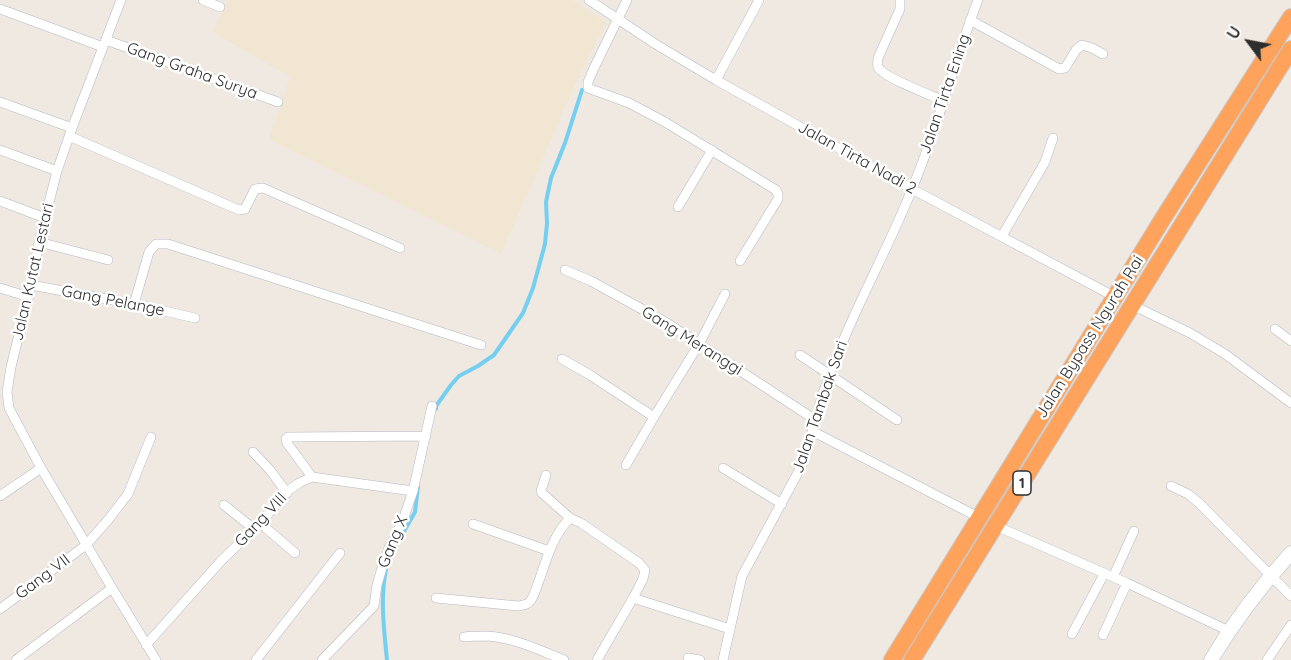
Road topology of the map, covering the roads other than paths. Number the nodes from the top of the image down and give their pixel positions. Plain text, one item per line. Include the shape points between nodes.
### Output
1 (121, 0) edge
2 (204, 0) edge
3 (589, 0) edge
4 (627, 0) edge
5 (759, 0) edge
6 (900, 0) edge
7 (978, 0) edge
8 (220, 7) dead end
9 (0, 9) edge
10 (1291, 17) edge
11 (619, 20) junction
12 (970, 20) junction
13 (104, 43) junction
14 (1291, 49) edge
15 (1103, 54) dead end
16 (716, 80) junction
17 (944, 101) junction
18 (0, 102) edge
19 (278, 102) dead end
20 (71, 132) junction
21 (1053, 138) dead end
22 (0, 150) edge
23 (712, 150) junction
24 (57, 171) junction
25 (912, 189) junction
26 (0, 201) edge
27 (678, 207) dead end
28 (45, 218) junction
29 (1002, 236) junction
30 (39, 242) junction
31 (400, 248) dead end
32 (108, 260) dead end
33 (740, 261) dead end
34 (565, 270) dead end
35 (32, 285) junction
36 (0, 288) edge
37 (725, 294) dead end
38 (28, 297) junction
39 (1115, 297) junction
40 (134, 304) junction
41 (1132, 305) junction
42 (195, 318) dead end
43 (1275, 329) dead end
44 (1291, 341) edge
45 (699, 344) junction
46 (481, 345) dead end
47 (800, 355) dead end
48 (562, 359) dead end
49 (829, 375) junction
50 (3, 391) edge
51 (1291, 404) edge
52 (432, 406) dead end
53 (9, 408) junction
54 (0, 416) edge
55 (654, 417) junction
56 (814, 419) junction
57 (897, 420) dead end
58 (812, 431) junction
59 (426, 436) junction
60 (151, 437) dead end
61 (253, 452) dead end
62 (626, 465) dead end
63 (41, 468) junction
64 (723, 468) dead end
65 (546, 475) dead end
66 (312, 477) junction
67 (1171, 486) dead end
68 (413, 491) junction
69 (287, 493) junction
70 (0, 496) edge
71 (782, 504) junction
72 (224, 505) dead end
73 (570, 518) junction
74 (980, 518) junction
75 (473, 524) dead end
76 (257, 526) junction
77 (996, 526) junction
78 (1134, 531) dead end
79 (86, 545) junction
80 (549, 551) junction
81 (295, 553) dead end
82 (1291, 553) edge
83 (340, 554) dead end
84 (1108, 575) junction
85 (1270, 576) junction
86 (1127, 583) junction
87 (112, 588) junction
88 (1291, 596) edge
89 (436, 598) dead end
90 (633, 598) junction
91 (0, 609) edge
92 (1291, 625) edge
93 (730, 629) junction
94 (1229, 631) junction
95 (1072, 634) dead end
96 (1102, 635) dead end
97 (464, 637) dead end
98 (146, 645) junction
99 (602, 658) edge
100 (688, 658) dead end
101 (16, 660) edge
102 (156, 660) edge
103 (256, 660) edge
104 (322, 660) edge
105 (564, 660) edge
106 (700, 660) edge
107 (723, 660) edge
108 (892, 660) edge
109 (912, 660) edge
110 (1211, 660) edge
111 (1267, 660) edge

1 - 13 street, Jalan Kutat Lestari
2 - 8 street
3 - 11 street, Jalan Tirta Nadi 2
4 - 11 street
5 - 16 street
6 - 17 street via 900,9 878,58 879,70
7 - 12 street, Jalan Tirta Ening
9 - 13 street, Gang Graha Surya
10 - 39 highway, Jalan Bypass Ngurah Rai / 1
11 - 16 street, Jalan Tirta Nadi 2
11 - 23 street via 588,88 629,103
12 - 15 street via 1061,69 1082,45
12 - 17 street, Jalan Tirta Ening
13 - 19 street, Gang Graha Surya
13 - 20 street, Jalan Kutat Lestari
14 - 41 highway, Jalan Bypass Ngurah Rai / 1
16 - 25 street, Jalan Tirta Nadi 2
17 - 25 street, Jalan Tirta Ening
18 - 20 street
20 - 24 street, Jalan Kutat Lestari
20 - 31 street via 239,210 244,209 255,189 263,188
21 - 29 street via 1045,162
22 - 24 street
23 - 27 street
23 - 33 street via 778,194
24 - 28 street, Jalan Kutat Lestari
25 - 29 street, Jalan Tirta Nadi 2
25 - 49 street, Jalan Tambak Sari
26 - 28 street
28 - 30 street, Jalan Kutat Lestari
29 - 39 street, Jalan Tirta Nadi 2
30 - 32 street
30 - 35 street, Jalan Kutat Lestari
34 - 45 street, Gang Meranggi
35 - 38 street, Jalan Kutat Lestari
35 - 40 street, Gang Pelange
36 - 38 street
37 - 45 street
38 - 50 street, Jalan Kutat Lestari
39 - 41 street, Jalan Tirta Nadi 2
39 - 74 highway, Jalan Bypass Ngurah Rai / 1
40 - 42 street, Gang Pelange
40 - 46 street via 149,252 156,244 168,244
41 - 51 street, Jalan Tirta Nadi 2 via 1225,354
41 - 77 highway, Jalan Bypass Ngurah Rai / 1
43 - 44 street
45 - 55 street
45 - 56 street, Gang Meranggi
47 - 49 street
48 - 55 street
49 - 56 street, Jalan Tambak Sari
49 - 57 street
50 - 53 street, Jalan Kutat Lestari
52 - 59 street, Gang X
53 - 54 street
53 - 63 street, Jalan Kutat Lestari
55 - 62 street
56 - 58 street, Jalan Tambak Sari
58 - 71 street, Jalan Tambak Sari via 801,467
58 - 74 street
59 - 66 street via 288,436 286,444
59 - 68 street, Gang X
60 - 79 street, Gang VII via 128,494
61 - 69 street
63 - 70 street
63 - 79 street, Jalan Kutat Lestari
64 - 71 street
65 - 73 street via 542,493
66 - 68 street
66 - 69 street, Gang VIII
67 - 85 street via 1199,503
68 - 104 street, Gang X via 382,567 374,606
69 - 76 street, Gang VIII
71 - 93 street, Jalan Tambak Sari via 742,576
72 - 76 street
73 - 80 street
73 - 90 street via 642,565 645,574
74 - 108 highway, Jalan Bypass Ngurah Rai / 1
75 - 80 street
76 - 81 street
76 - 98 street, Gang VIII
77 - 84 street
77 - 109 highway, Jalan Bypass Ngurah Rai / 1
78 - 84 street
79 - 87 street, Jalan Kutat Lestari
79 - 91 street, Gang VII
80 - 89 street via 530,601 524,605
82 - 85 street
83 - 103 street
84 - 86 street
84 - 95 street
85 - 88 street
85 - 94 street
86 - 94 street
86 - 96 street
87 - 98 street, Jalan Kutat Lestari
87 - 101 street
90 - 93 street
90 - 99 street
92 - 111 street
93 - 107 street, Jalan Tambak Sari
94 - 110 street
97 - 105 street via 508,639
98 - 102 street, Jalan Kutat Lestari
100 - 106 street

